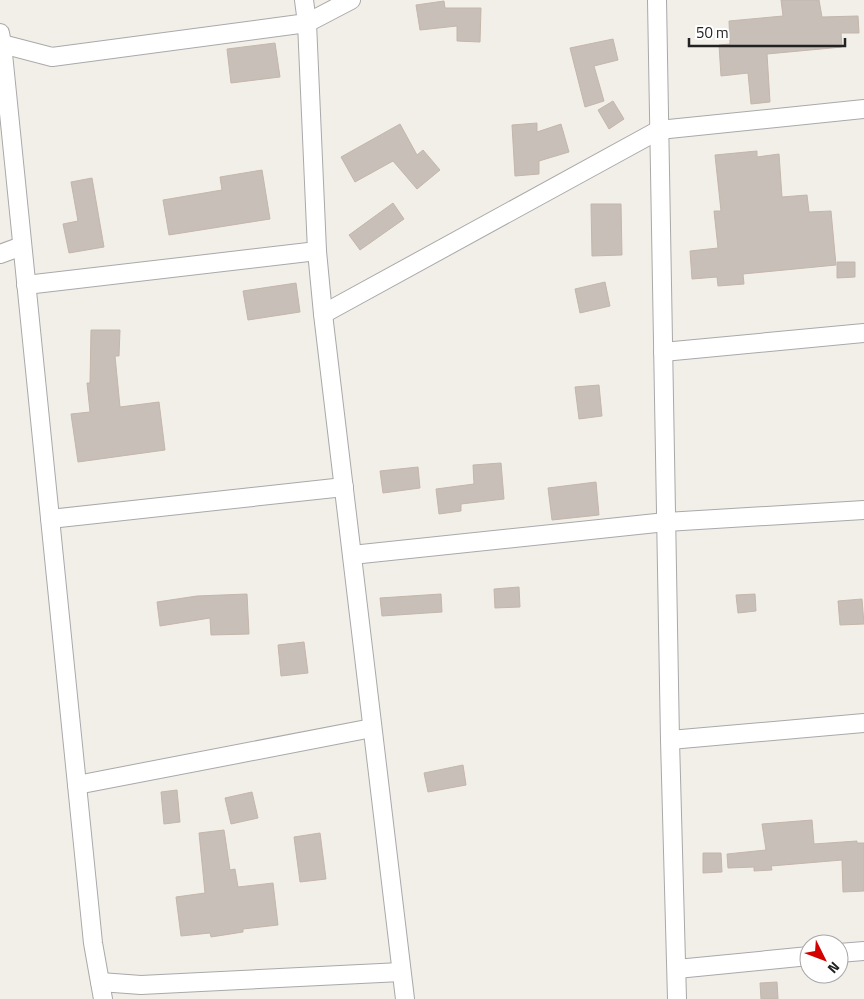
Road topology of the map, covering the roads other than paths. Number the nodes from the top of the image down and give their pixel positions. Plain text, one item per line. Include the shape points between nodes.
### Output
1 (304, 0) edge
2 (351, 0) edge
3 (657, 0) edge
4 (307, 23) junction
5 (1, 38) edge
6 (864, 109) edge
7 (659, 130) junction
8 (22, 246) junction
9 (317, 251) junction
10 (0, 254) edge
11 (26, 285) junction
12 (323, 314) junction
13 (864, 334) edge
14 (663, 352) junction
15 (344, 487) junction
16 (864, 510) edge
17 (50, 519) junction
18 (666, 522) junction
19 (352, 555) junction
20 (864, 723) edge
21 (372, 728) junction
22 (670, 740) junction
23 (77, 786) junction
24 (864, 951) edge
25 (849, 952) edge
26 (799, 957) edge
27 (676, 969) junction
28 (402, 972) junction
29 (101, 991) edge
30 (405, 999) edge
31 (677, 999) edge

1 - 4 street
2 - 4 street
3 - 7 street
4 - 5 street via 52,57
4 - 9 street
5 - 8 street
6 - 7 street
7 - 12 street
7 - 14 street
8 - 10 street
8 - 11 street
9 - 11 street
9 - 12 street
11 - 17 street
12 - 15 street
13 - 14 street
14 - 18 street
15 - 17 street
15 - 19 street
16 - 18 street
17 - 23 street
18 - 19 street
18 - 22 street
19 - 21 street
20 - 22 street
21 - 23 street
21 - 28 street
22 - 27 street
23 - 29 street
24 - 25 street
26 - 27 street
27 - 31 street
28 - 29 street via 141,985
28 - 30 street

